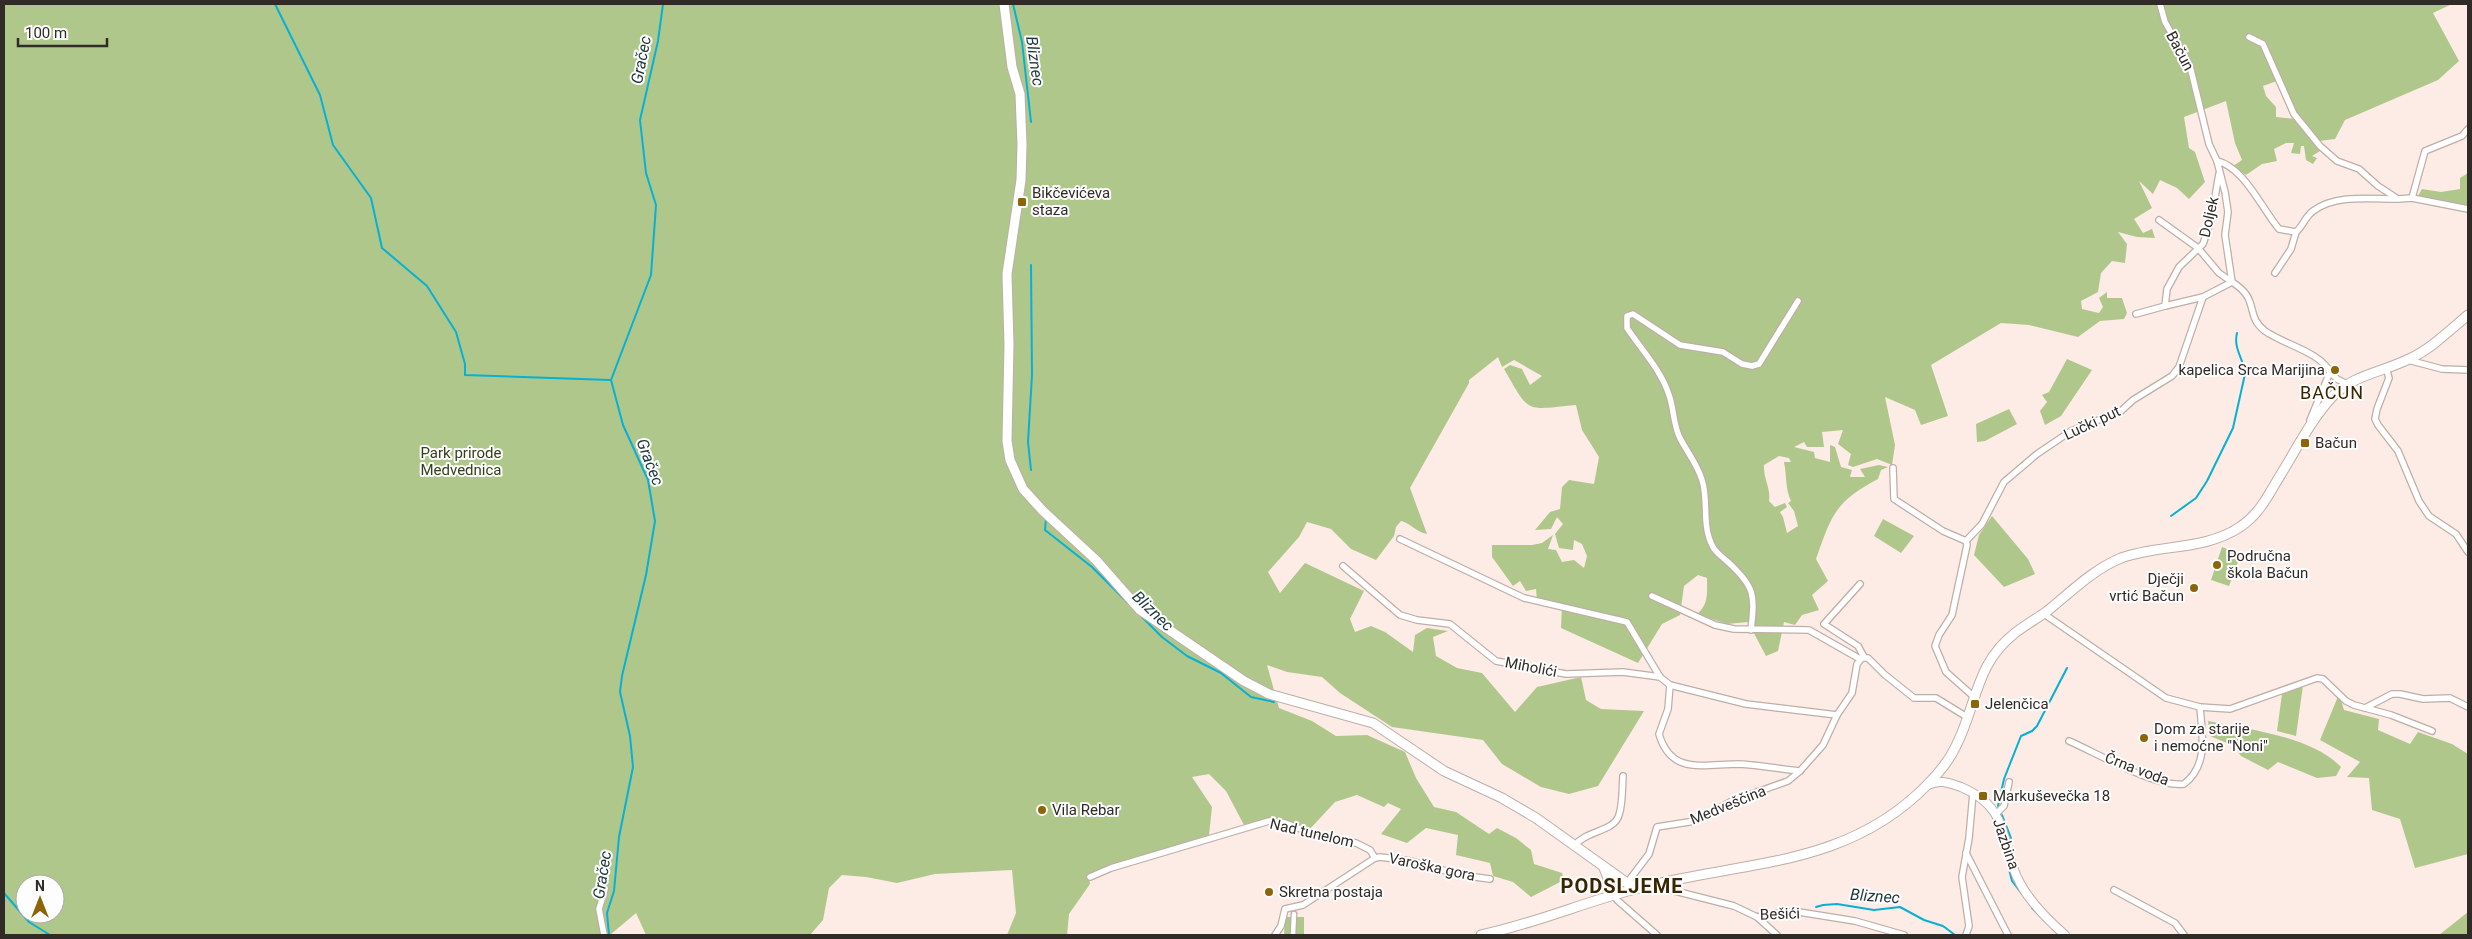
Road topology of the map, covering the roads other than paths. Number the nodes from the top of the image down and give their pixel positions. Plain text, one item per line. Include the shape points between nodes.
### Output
1 (1004, 4) edge
2 (2160, 4) edge
3 (2249, 36) dead end
4 (2468, 129) edge
5 (2217, 161) junction
6 (2218, 174) junction
7 (2412, 198) junction
8 (2398, 199) junction
9 (2468, 209) edge
10 (2159, 220) dead end
11 (2296, 232) junction
12 (2198, 248) junction
13 (2275, 273) dead end
14 (2232, 282) junction
15 (2203, 297) junction
16 (1798, 301) dead end
17 (2165, 306) junction
18 (2136, 314) dead end
19 (2468, 315) edge
20 (2408, 360) junction
21 (2386, 368) junction
22 (2468, 370) edge
23 (2330, 372) junction
24 (2347, 384) junction
25 (2306, 434) junction
26 (1894, 468) dead end
27 (1400, 539) dead end
28 (1966, 541) junction
29 (2468, 552) edge
30 (1343, 566) dead end
31 (1860, 584) dead end
32 (1652, 596) dead end
33 (2052, 606) junction
34 (2044, 614) junction
35 (2052, 620) junction
36 (1751, 630) junction
37 (1862, 658) junction
38 (1660, 677) junction
39 (1670, 685) junction
40 (1973, 696) junction
41 (2200, 707) junction
42 (2468, 707) edge
43 (2365, 708) junction
44 (1837, 716) junction
45 (1967, 717) junction
46 (2432, 731) dead end
47 (2069, 741) dead end
48 (1943, 768) junction
49 (1800, 771) junction
50 (1623, 776) dead end
51 (2009, 782) dead end
52 (1948, 783) junction
53 (1928, 785) junction
54 (1973, 793) junction
55 (1996, 814) junction
56 (1575, 845) junction
57 (1966, 853) junction
58 (1375, 858) junction
59 (1601, 864) junction
60 (1090, 877) dead end
61 (1490, 879) dead end
62 (1662, 882) junction
63 (1627, 883) junction
64 (1638, 888) junction
65 (605, 889) dead end
66 (2114, 890) dead end
67 (1615, 895) junction
68 (1294, 914) dead end
69 (1757, 917) junction
70 (604, 935) edge
71 (1275, 935) edge
72 (1293, 935) edge
73 (1481, 935) edge
74 (1657, 935) edge
75 (1777, 935) edge
76 (1904, 935) edge
77 (1966, 935) edge
78 (2008, 935) edge
79 (2065, 935) edge
80 (2184, 935) edge

1 - 56 main road via 1012,67 1020,94 1022,144 1021,180 1007,274 1007,441 1010,460 1023,489 1096,560 1140,610 1244,681 1269,694 1372,724 1444,770 1536,818
2 - 5 street, Bačun via 2165,22 2190,66 2209,144
3 - 8 street via 2263,44 2294,114 2320,146 2337,161 2358,169
4 - 7 street via 2462,136 2425,151
5 - 6 street, Bačun
5 - 11 street via 2225,163 2258,197 2279,229
6 - 12 street, Doljek via 2211,220 2203,244
6 - 14 street, Bačun via 2227,202 2225,235
7 - 8 street
7 - 9 street
8 - 11 street via 2341,200 2315,210
10 - 12 street
11 - 13 street via 2291,250
12 - 14 street via 2219,273
12 - 17 street, Doljek via 2179,267 2167,289
14 - 15 street
14 - 23 street via 2251,298 2255,321 2265,331 2323,362
15 - 17 street
15 - 28 street, Lučki put via 2179,367 2172,376 2121,411 2071,431 2037,454 2004,482 1982,524
16 - 36 street via 1759,364 1752,366 1742,364 1723,352 1680,345 1633,314 1626,320 1627,328 1670,395 1673,419 1703,481 1704,522 1713,548 1747,581 1752,591
17 - 18 street
19 - 20 main road
20 - 21 main road
20 - 22 street via 2442,369
21 - 24 main road
21 - 29 street via 2389,378 2375,419 2406,464 2416,494 2429,516 2456,534
23 - 24 street
23 - 25 street
24 - 25 main road via 2331,398
25 - 33 main road via 2262,507 2241,527 2197,544 2123,558 2089,577
26 - 28 street via 1894,499 1942,531
27 - 38 street via 1524,598 1627,622
28 - 40 street via 1968,545 1952,615 1935,646 1946,672
30 - 38 street, Miholići via 1400,615 1450,624 1496,661 1566,674 1624,672
31 - 37 street via 1824,624 1858,646
32 - 36 street via 1715,624 1734,630
33 - 34 main road
33 - 35 street
34 - 35 street
34 - 40 main road via 2012,634 1997,650 1983,671
35 - 41 street via 2166,698
36 - 37 street via 1809,630
37 - 44 street, Medveščina via 1857,664 1852,693
37 - 45 street via 1868,658 1914,698 1936,698
38 - 39 street
39 - 44 street via 1746,704
39 - 49 street, Medveščina via 1668,709 1659,734 1667,754 1690,766 1740,764
40 - 45 main road
41 - 43 street via 2230,708 2317,678 2332,686 2346,701
41 - 47 street, Črna voda via 2203,752 2196,771 2184,784 2177,785 2143,774
42 - 43 street via 2450,698 2423,699 2392,694
43 - 46 street
44 - 49 street, Medveščina via 1823,745
45 - 48 main road via 1957,746
48 - 52 street
48 - 53 main road
49 - 63 street, Medveščina via 1788,781 1732,801 1695,821 1657,827 1649,854
50 - 56 street via 1617,820 1586,835
51 - 55 street via 2004,806
52 - 53 street, Jazbina via 1939,781
52 - 54 street, Jazbina
53 - 62 main road via 1896,813 1842,842 1788,860
54 - 55 street, Jazbina via 1989,804
54 - 57 street
55 - 79 street, Jazbina via 2019,882 2046,917
56 - 59 main road
57 - 77 street via 1962,877 1970,926
57 - 78 street
58 - 60 street, Nad tunelom via 1370,850 1356,843 1322,837 1269,821
58 - 61 street, Varoška gora via 1398,858 1460,875
58 - 71 street, Nad tunelom via 1303,905 1285,910
59 - 63 main road
59 - 67 main road
62 - 64 main road
62 - 69 street, Bešići via 1670,890 1734,906
63 - 64 main road
64 - 67 main road
65 - 70 street via 600,909
66 - 80 street via 2170,920
67 - 73 main road
67 - 74 street
68 - 72 street
69 - 75 street
69 - 76 street, Bešići via 1799,912 1855,921

